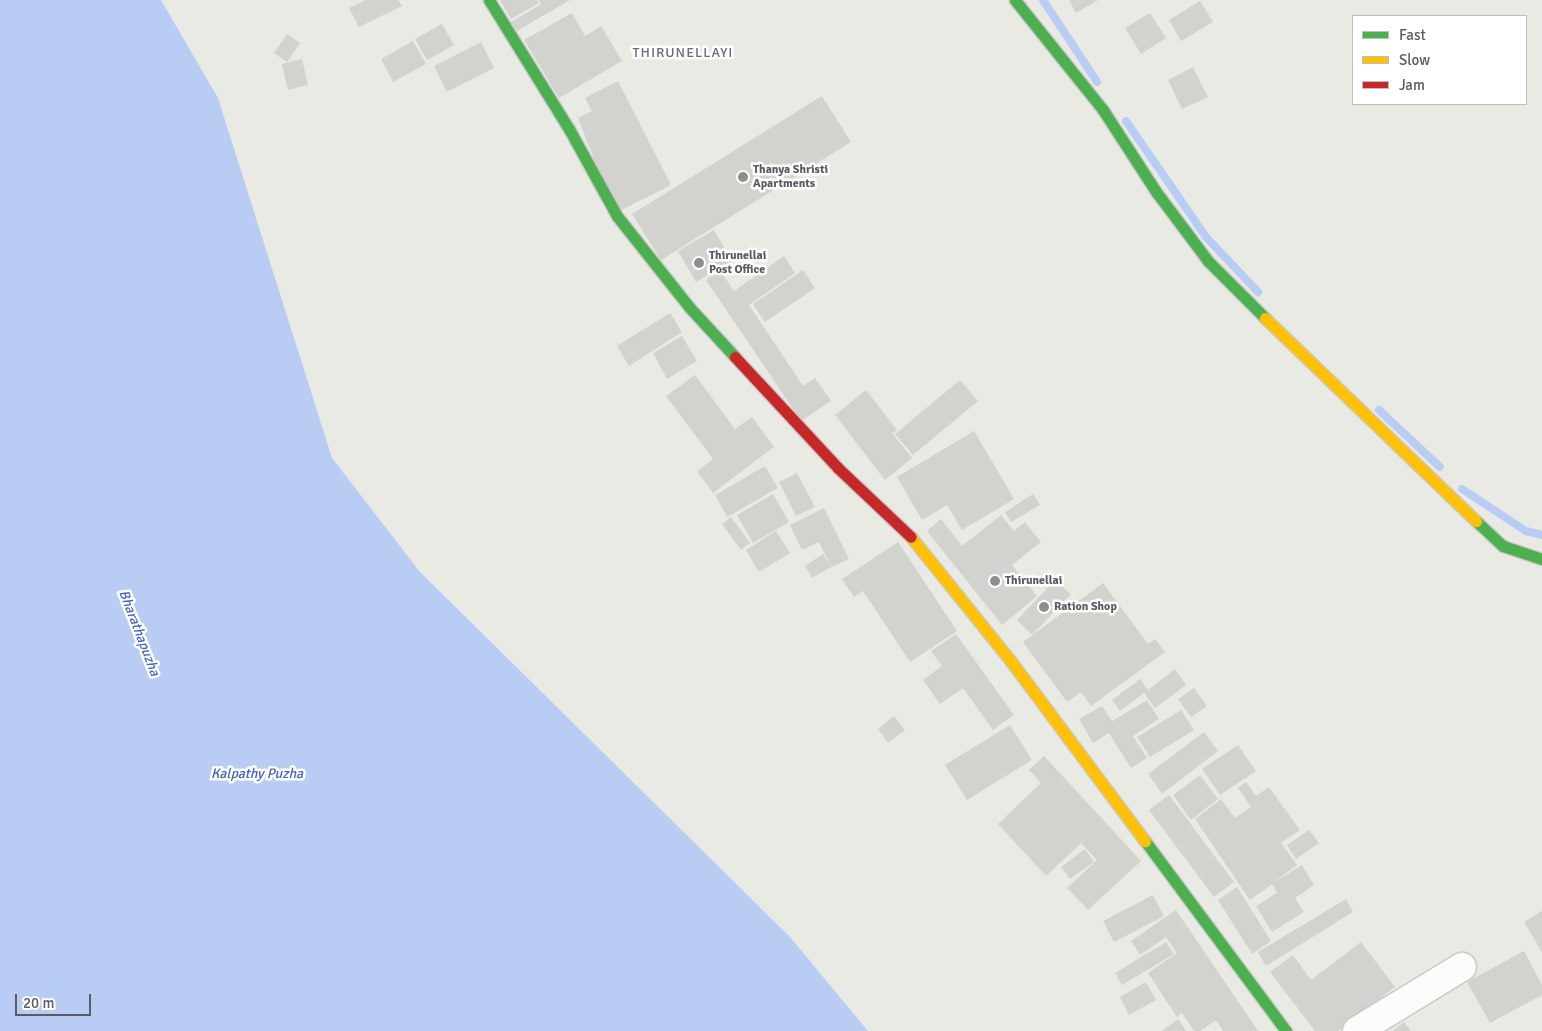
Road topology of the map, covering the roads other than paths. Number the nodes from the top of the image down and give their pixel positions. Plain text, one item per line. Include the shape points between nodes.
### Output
1 (489, 0) edge
2 (1015, 0) edge
3 (1542, 559) edge
4 (1462, 966) dead end
5 (1286, 1031) edge
6 (1357, 1031) edge

1 - 5 street via 569,129 617,216 690,308 838,468 917,545 1010,660
2 - 3 street via 1103,110 1157,193 1208,261 1503,546
4 - 6 street

